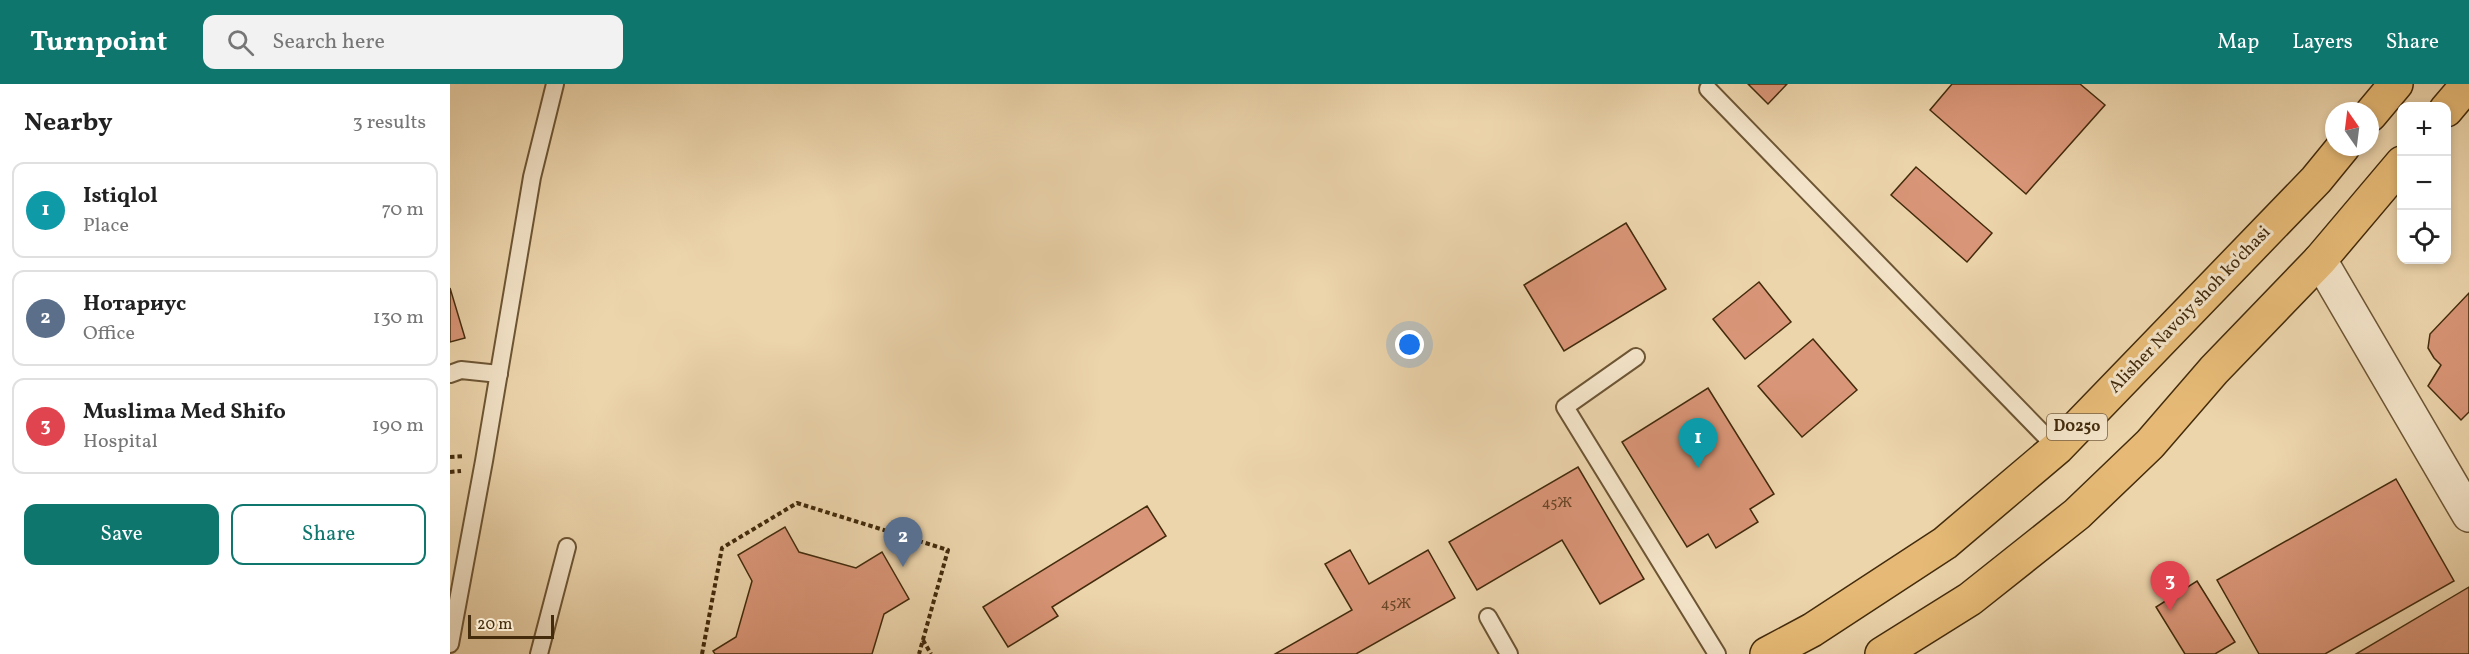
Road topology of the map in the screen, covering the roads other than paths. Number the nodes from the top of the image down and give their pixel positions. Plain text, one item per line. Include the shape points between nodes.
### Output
1 (555, 84) edge
2 (2396, 84) edge
3 (2469, 84) edge
4 (1708, 89) dead end
5 (2379, 104) edge
6 (2451, 104) edge
7 (2335, 156) edge
8 (2397, 169) edge
9 (2320, 260) junction
10 (1636, 357) dead end
11 (450, 374) edge
12 (499, 374) junction
13 (2057, 448) junction
14 (2469, 515) edge
15 (567, 547) dead end
16 (1488, 617) dead end
17 (450, 644) edge
18 (1888, 653) edge
19 (539, 654) edge
20 (1509, 654) edge
21 (1717, 654) edge
22 (1767, 654) edge

1 - 12 lane via 532,177
2 - 5 main road
3 - 6 main road
4 - 13 lane
7 - 13 main road, Alisher Navoiy shoh ko'chasi / D025o
8 - 9 main road
9 - 14 street
9 - 18 main road via 2214,370 2151,444 2077,514 1970,599
10 - 21 lane via 1565,407
11 - 12 lane via 461,370
12 - 17 lane
13 - 22 main road, Alisher Navoiy shoh ko'chasi / D025o via 1945,543 1812,630
15 - 19 lane
16 - 20 lane

